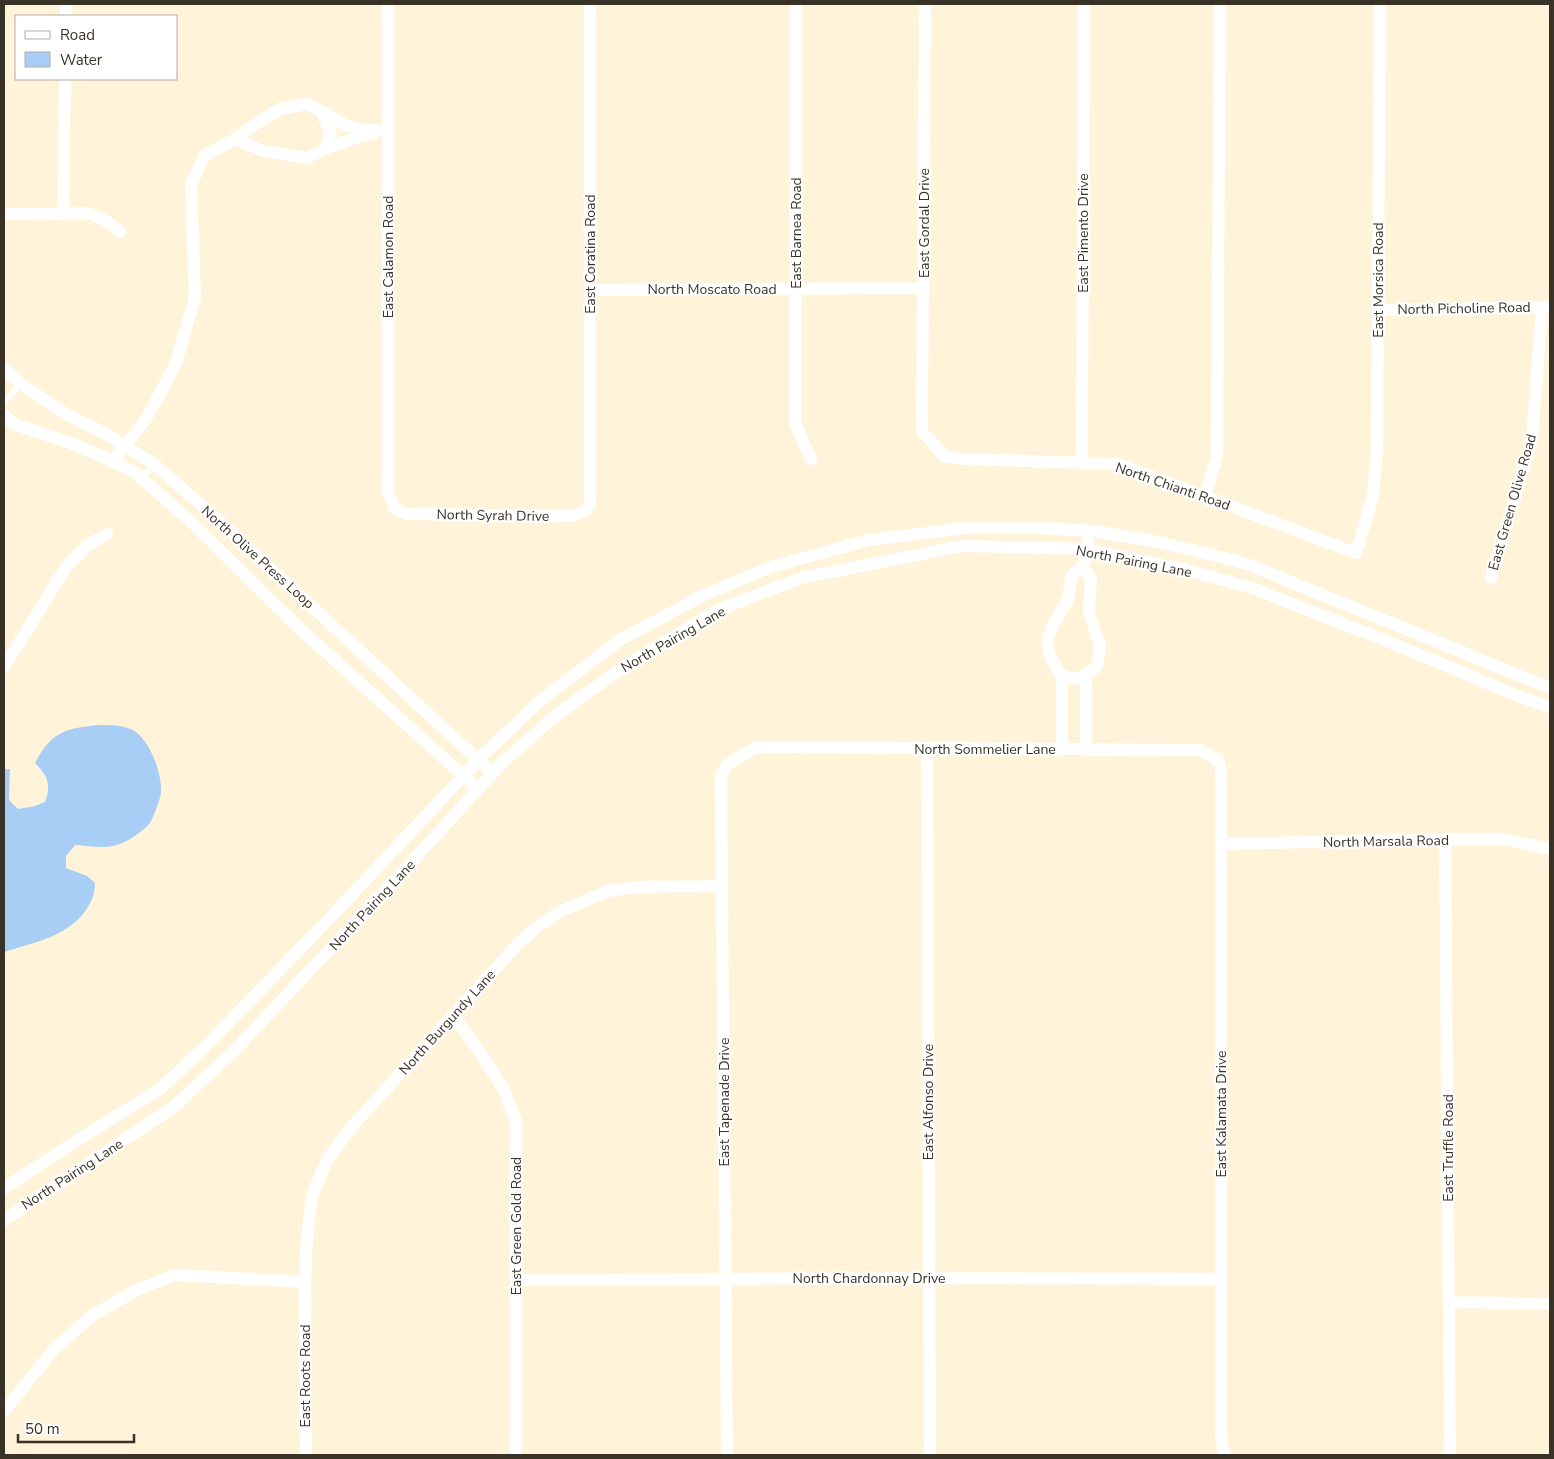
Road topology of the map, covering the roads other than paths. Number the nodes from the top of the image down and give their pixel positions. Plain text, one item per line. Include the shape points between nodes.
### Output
1 (388, 4) edge
2 (590, 4) edge
3 (796, 4) edge
4 (925, 4) edge
5 (1084, 4) edge
6 (1220, 4) edge
7 (1380, 4) edge
8 (65, 80) edge
9 (321, 111) junction
10 (388, 131) junction
11 (235, 140) junction
12 (324, 149) junction
13 (63, 213) junction
14 (4, 214) edge
15 (120, 232) dead end
16 (923, 288) junction
17 (796, 289) junction
18 (590, 290) junction
19 (1546, 307) edge
20 (1378, 310) junction
21 (4, 368) edge
22 (21, 384) junction
23 (4, 402) edge
24 (4, 415) edge
25 (929, 440) joint
26 (126, 446) junction
27 (810, 459) dead end
28 (112, 462) junction
29 (1082, 463) junction
30 (154, 464) junction
31 (141, 478) junction
32 (1205, 496) junction
33 (590, 504) joint
34 (394, 508) joint
35 (1088, 531) junction
36 (108, 534) dead end
37 (1088, 549) junction
38 (1356, 553) joint
39 (1083, 566) junction
40 (1491, 578) dead end
41 (1469, 655) junction
42 (4, 666) edge
43 (1460, 672) junction
44 (1086, 675) junction
45 (1062, 676) junction
46 (1550, 688) edge
47 (1550, 708) edge
48 (927, 748) junction
49 (1086, 749) junction
50 (1062, 750) junction
51 (739, 756) joint
52 (478, 760) junction
53 (1221, 772) joint
54 (492, 773) junction
55 (463, 776) junction
56 (478, 789) junction
57 (1445, 839) junction
58 (1221, 844) junction
59 (1550, 849) edge
60 (722, 886) junction
61 (453, 1016) junction
62 (4, 1188) edge
63 (4, 1220) edge
64 (929, 1278) junction
65 (725, 1279) junction
66 (1221, 1279) junction
67 (516, 1280) junction
68 (305, 1282) junction
69 (305, 1298) joint
70 (1449, 1302) junction
71 (1550, 1304) edge
72 (4, 1410) edge
73 (306, 1455) edge
74 (516, 1455) edge
75 (727, 1455) edge
76 (930, 1455) edge
77 (1226, 1455) edge
78 (1448, 1455) edge

1 - 10 street, East Calamon Road
2 - 18 street, East Coratina Road
3 - 17 street, East Barnea Road
4 - 16 street, East Gordal Drive
5 - 29 street, East Pimento Drive
6 - 32 street via 1217,456
7 - 20 street, East Morsica Road
8 - 13 street
9 - 10 street via 345,125
9 - 11 street via 306,104 280,109
9 - 12 street via 331,134
10 - 12 street
10 - 34 street, East Calamon Road via 388,491
11 - 12 street via 262,151 307,158
11 - 26 street via 204,156 191,185 195,297 176,363 146,419
13 - 14 street
13 - 15 street via 88,213 108,221
16 - 17 street, North Moscato Road
16 - 25 street, East Gordal Drive via 922,431
17 - 18 street, North Moscato Road
17 - 27 street, East Barnea Road via 795,423
18 - 33 street, East Coratina Road
19 - 20 street, North Picholine Road
19 - 40 street, East Green Olive Road via 1532,440
20 - 38 street, East Morsica Road via 1377,448 1373,496
21 - 22 street, North Olive Press Loop
22 - 23 lane
22 - 26 street, North Olive Press Loop via 67,415
24 - 28 street, North Olive Press Loop via 14,424 76,445
25 - 29 street, North Chianti Road via 945,457
26 - 28 street
26 - 30 street, North Olive Press Loop
28 - 31 street, North Olive Press Loop
29 - 32 street, North Chianti Road via 1118,464
30 - 31 lane
30 - 52 street, North Olive Press Loop
31 - 55 street, North Olive Press Loop via 188,519 298,628
32 - 38 street, North Chianti Road
33 - 34 street, North Syrah Drive via 585,511 573,516 406,514
35 - 37 street
35 - 41 street, North Pairing Lane via 1158,542 1247,564
35 - 52 street, North Pairing Lane via 966,528 869,540 771,567 702,596 620,640 541,700
36 - 42 street via 88,545 66,567
37 - 39 street
37 - 43 street, North Pairing Lane via 1249,587
37 - 54 street, North Pairing Lane via 962,546 801,578 718,610 629,663 555,716
39 - 44 street via 1091,578 1089,612 1100,646 1097,666
39 - 45 street via 1071,576 1068,600 1048,636 1052,662
41 - 43 lane
41 - 46 street, North Pairing Lane
43 - 47 street, North Pairing Lane
44 - 45 street via 1078,679
44 - 49 street
45 - 50 street
48 - 50 street, North Sommelier Lane
48 - 51 street, North Sommelier Lane via 757,747
48 - 64 street, East Alfonso Drive
49 - 50 street, North Sommelier Lane
49 - 53 street, North Sommelier Lane via 1200,750 1218,760
51 - 60 street, East Tapenade Drive via 727,765 721,778
52 - 54 street, North Olive Press Loop
52 - 55 street, North Pairing Lane
53 - 58 street, East Kalamata Drive
54 - 56 street, North Pairing Lane
55 - 56 street, North Olive Press Loop
55 - 62 street, North Pairing Lane via 328,920 160,1089
56 - 63 street, North Pairing Lane via 242,1043 175,1106
57 - 58 street, North Marsala Road
57 - 59 street, North Marsala Road via 1504,839
57 - 70 street, East Truffle Road
58 - 66 street, East Kalamata Drive
60 - 61 street, North Burgundy Lane via 637,887 608,891 561,911 517,945
60 - 65 street, East Tapenade Drive
61 - 67 street, East Green Gold Road via 504,1090 516,1121
61 - 68 street, North Burgundy Lane via 348,1131 326,1162 312,1196 306,1238
64 - 65 street, North Chardonnay Drive
64 - 66 street, North Chardonnay Drive
64 - 76 street, East Alfonso Drive
65 - 67 street, North Chardonnay Drive
65 - 75 street, East Tapenade Drive
66 - 77 street, East Kalamata Drive via 1221,1437
67 - 74 street, East Green Gold Road
68 - 69 street, North Burgundy Lane
68 - 72 street via 174,1275 137,1290 93,1315 55,1348
69 - 73 street, East Roots Road
70 - 71 street
70 - 78 street, East Truffle Road

